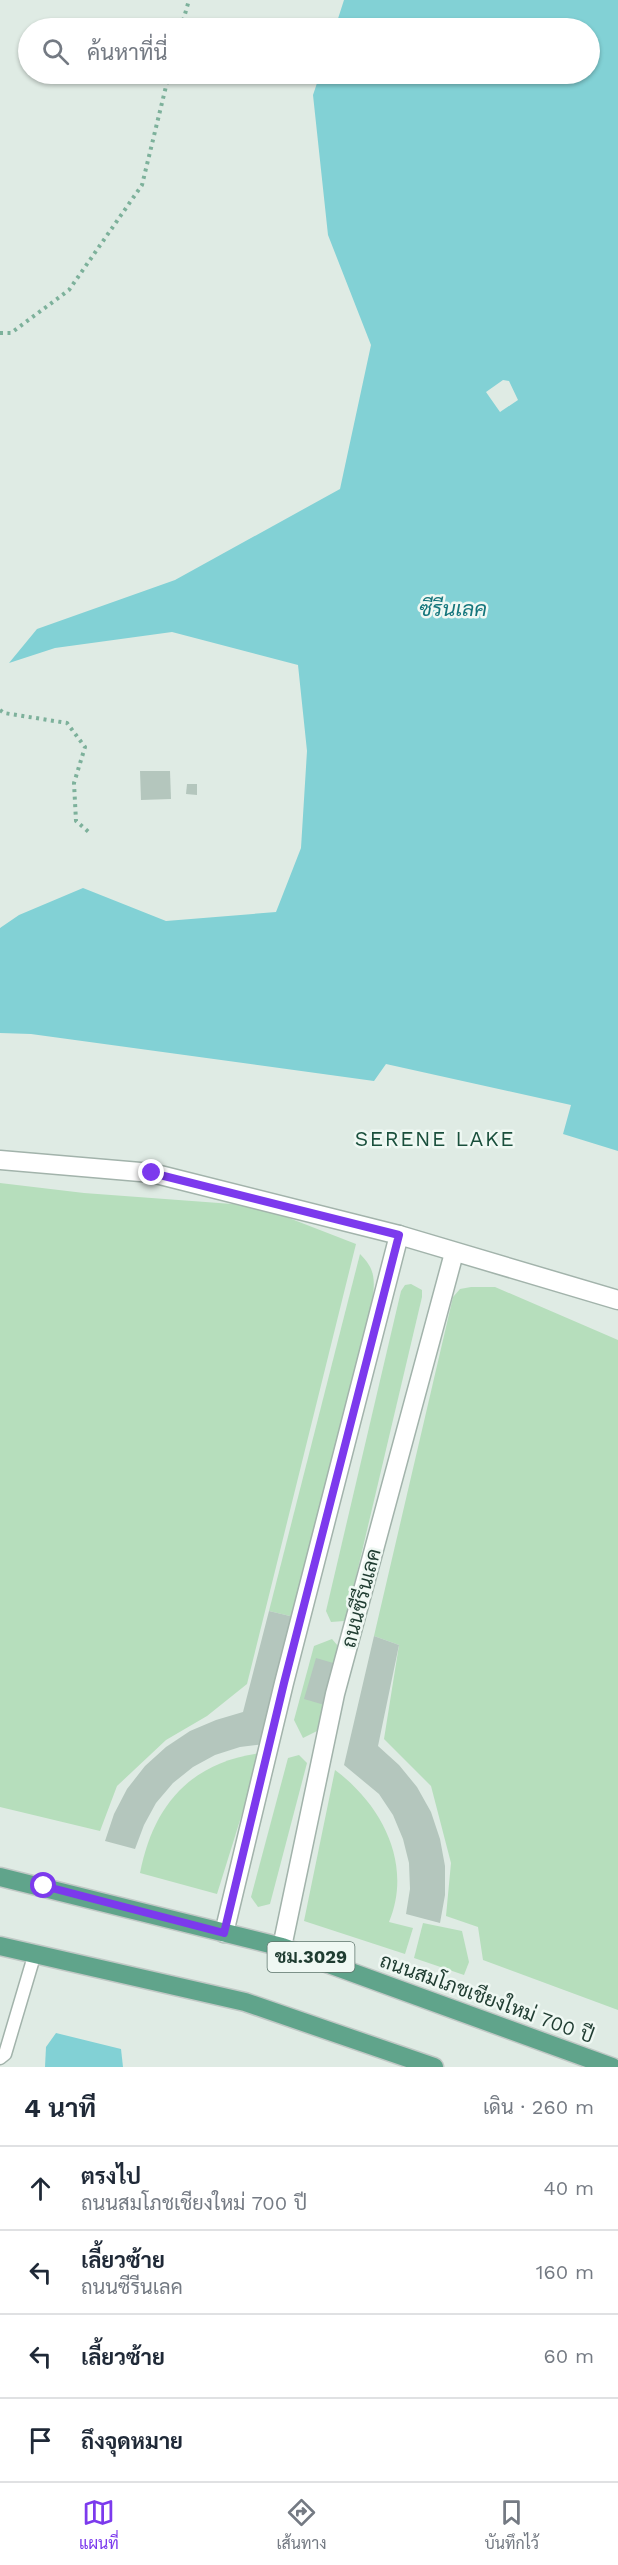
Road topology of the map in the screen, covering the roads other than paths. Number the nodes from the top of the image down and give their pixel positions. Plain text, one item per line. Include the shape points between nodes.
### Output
1 (0, 1160) edge
2 (399, 1235) junction
3 (454, 1253) junction
4 (618, 1300) edge
5 (0, 1877) edge
6 (224, 1933) junction
7 (0, 1946) edge
8 (282, 1947) junction
9 (35, 1953) junction
10 (0, 2058) edge
11 (434, 2067) edge
12 (612, 2067) edge

1 - 2 street via 152,1173
2 - 3 street
2 - 6 street
3 - 4 street
3 - 8 street, ถนนซีรีนเลค via 335,1694
5 - 6 main road, ถนนสมโภชเชียงใหม่ 700 ปี / ชม.3029
6 - 8 main road, ถนนสมโภชเชียงใหม่ 700 ปี / ชม.3029
7 - 9 main road
8 - 12 main road, ถนนสมโภชเชียงใหม่ 700 ปี / ชม.3029
9 - 10 lane via 5,2054
9 - 11 main road via 245,2002

